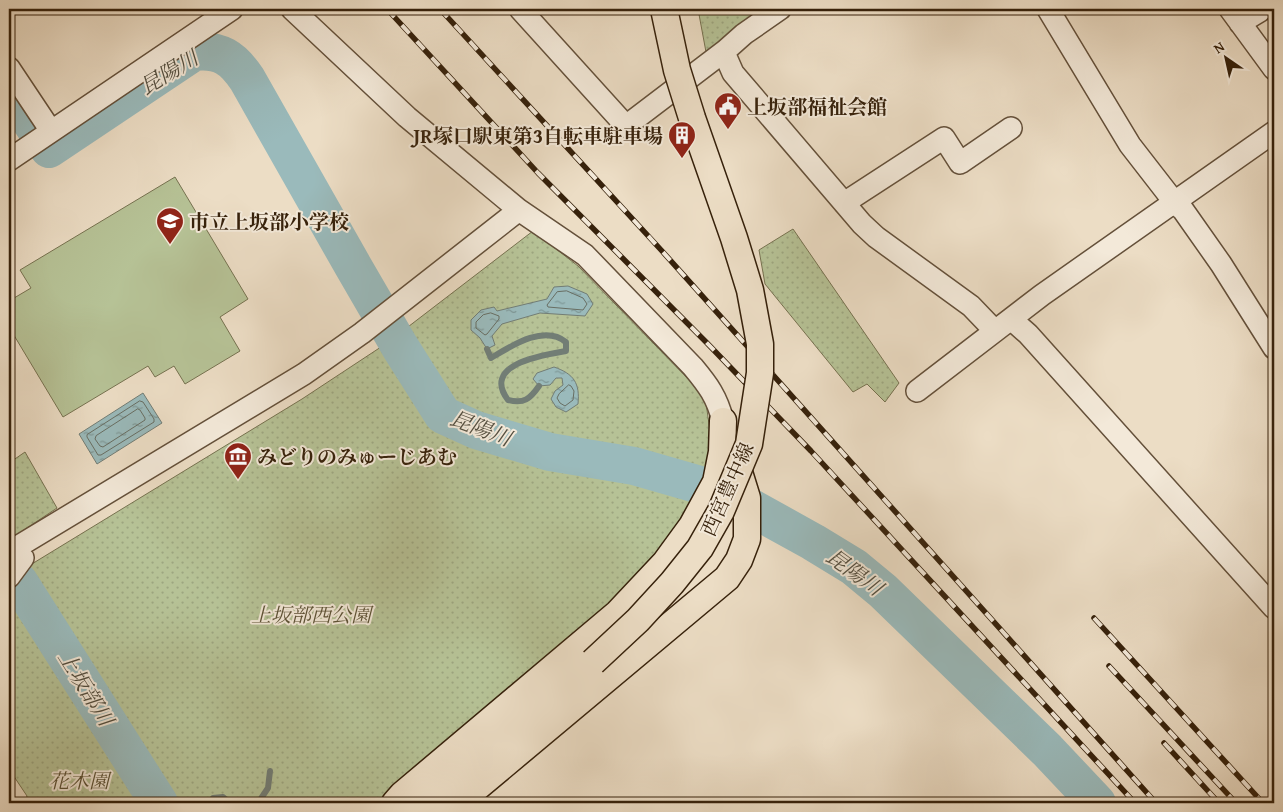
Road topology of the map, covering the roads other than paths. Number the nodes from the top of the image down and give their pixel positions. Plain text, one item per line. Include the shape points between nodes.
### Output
1 (232, 9) edge
2 (292, 9) edge
3 (520, 9) edge
4 (664, 9) edge
5 (780, 9) edge
6 (1048, 9) edge
7 (1260, 11) dead end
8 (1235, 16) edge
9 (726, 50) junction
10 (9, 68) edge
11 (1274, 70) edge
12 (1011, 128) dead end
13 (1274, 132) edge
14 (44, 136) junction
15 (9, 160) edge
16 (844, 203) junction
17 (1175, 203) junction
18 (519, 210) junction
19 (1003, 325) junction
20 (1274, 348) edge
21 (917, 391) dead end
22 (723, 421) junction
23 (14, 564) edge
24 (1274, 608) edge
25 (395, 803) edge
26 (425, 803) edge
27 (458, 803) edge

1 - 14 street
2 - 18 street via 407,117
3 - 9 street via 626,126
4 - 26 main road, 西宮豊中線, bridge via 670,44 687,102 748,283 760,344 760,373 749,444 721,511 700,548 661,596 593,662
5 - 9 street
6 - 17 street via 1130,145
7 - 8 street
8 - 11 street
9 - 16 street via 733,73
10 - 14 street
12 - 16 street via 960,162 944,138
13 - 17 street
14 - 15 street
16 - 19 street via 876,237 971,306
17 - 19 street
17 - 20 street via 1221,264
18 - 22 street via 592,262 703,380 718,403
18 - 23 street via 304,374
19 - 21 street
19 - 24 street via 1034,342
22 - 25 main road via 722,452 716,482 692,526 665,564 618,613
22 - 27 main road via 747,498 747,539 727,578

